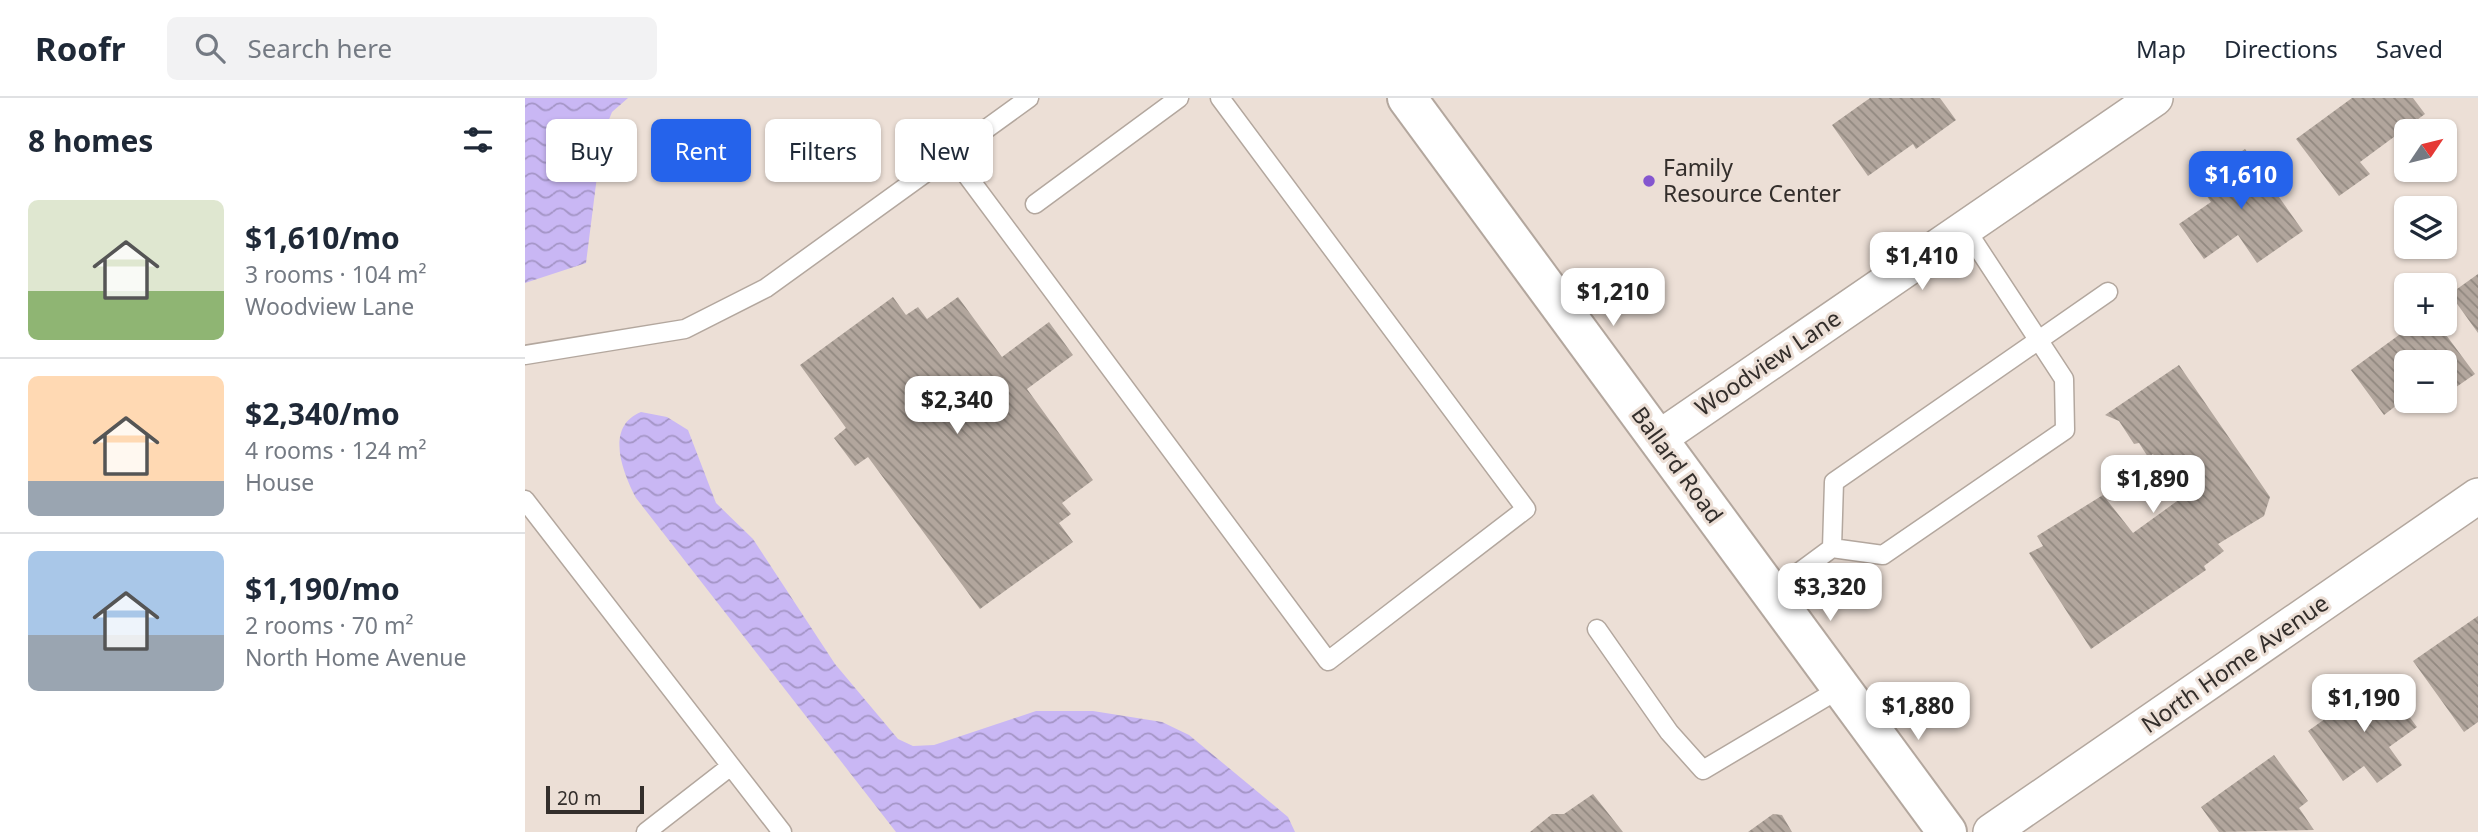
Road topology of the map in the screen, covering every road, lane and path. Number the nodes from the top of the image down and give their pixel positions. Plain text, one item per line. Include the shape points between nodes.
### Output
1 (1028, 98) edge
2 (1179, 98) edge
3 (1220, 98) edge
4 (1407, 98) edge
5 (2155, 98) edge
6 (993, 123) edge
7 (912, 182) edge
8 (972, 182) edge
9 (1035, 204) dead end
10 (1965, 228) junction
11 (2108, 292) dead end
12 (2039, 339) junction
13 (525, 355) edge
14 (1658, 439) junction
15 (2478, 496) edge
16 (525, 500) edge
17 (1832, 548) junction
18 (1771, 593) junction
19 (1597, 629) dead end
20 (1841, 688) junction
21 (731, 766) junction
22 (646, 832) edge
23 (782, 832) edge
24 (1947, 832) edge
25 (1991, 832) edge

1 - 6 lane
2 - 9 lane
3 - 8 lane via 1526,509 1328,661
4 - 14 street, Ballard Road
5 - 10 street, Woodview Lane
7 - 13 lane via 765,288 685,329
10 - 12 lane
10 - 14 street, Woodview Lane
11 - 12 lane
12 - 17 lane via 1834,482
12 - 17 lane via 2064,379 2065,430 1882,555
14 - 18 street, Ballard Road
15 - 25 street, North Home Avenue
16 - 21 lane
17 - 18 lane
18 - 20 street, Ballard Road
19 - 20 lane via 1669,732 1703,770
20 - 24 street, Ballard Road
21 - 22 lane
21 - 23 lane

